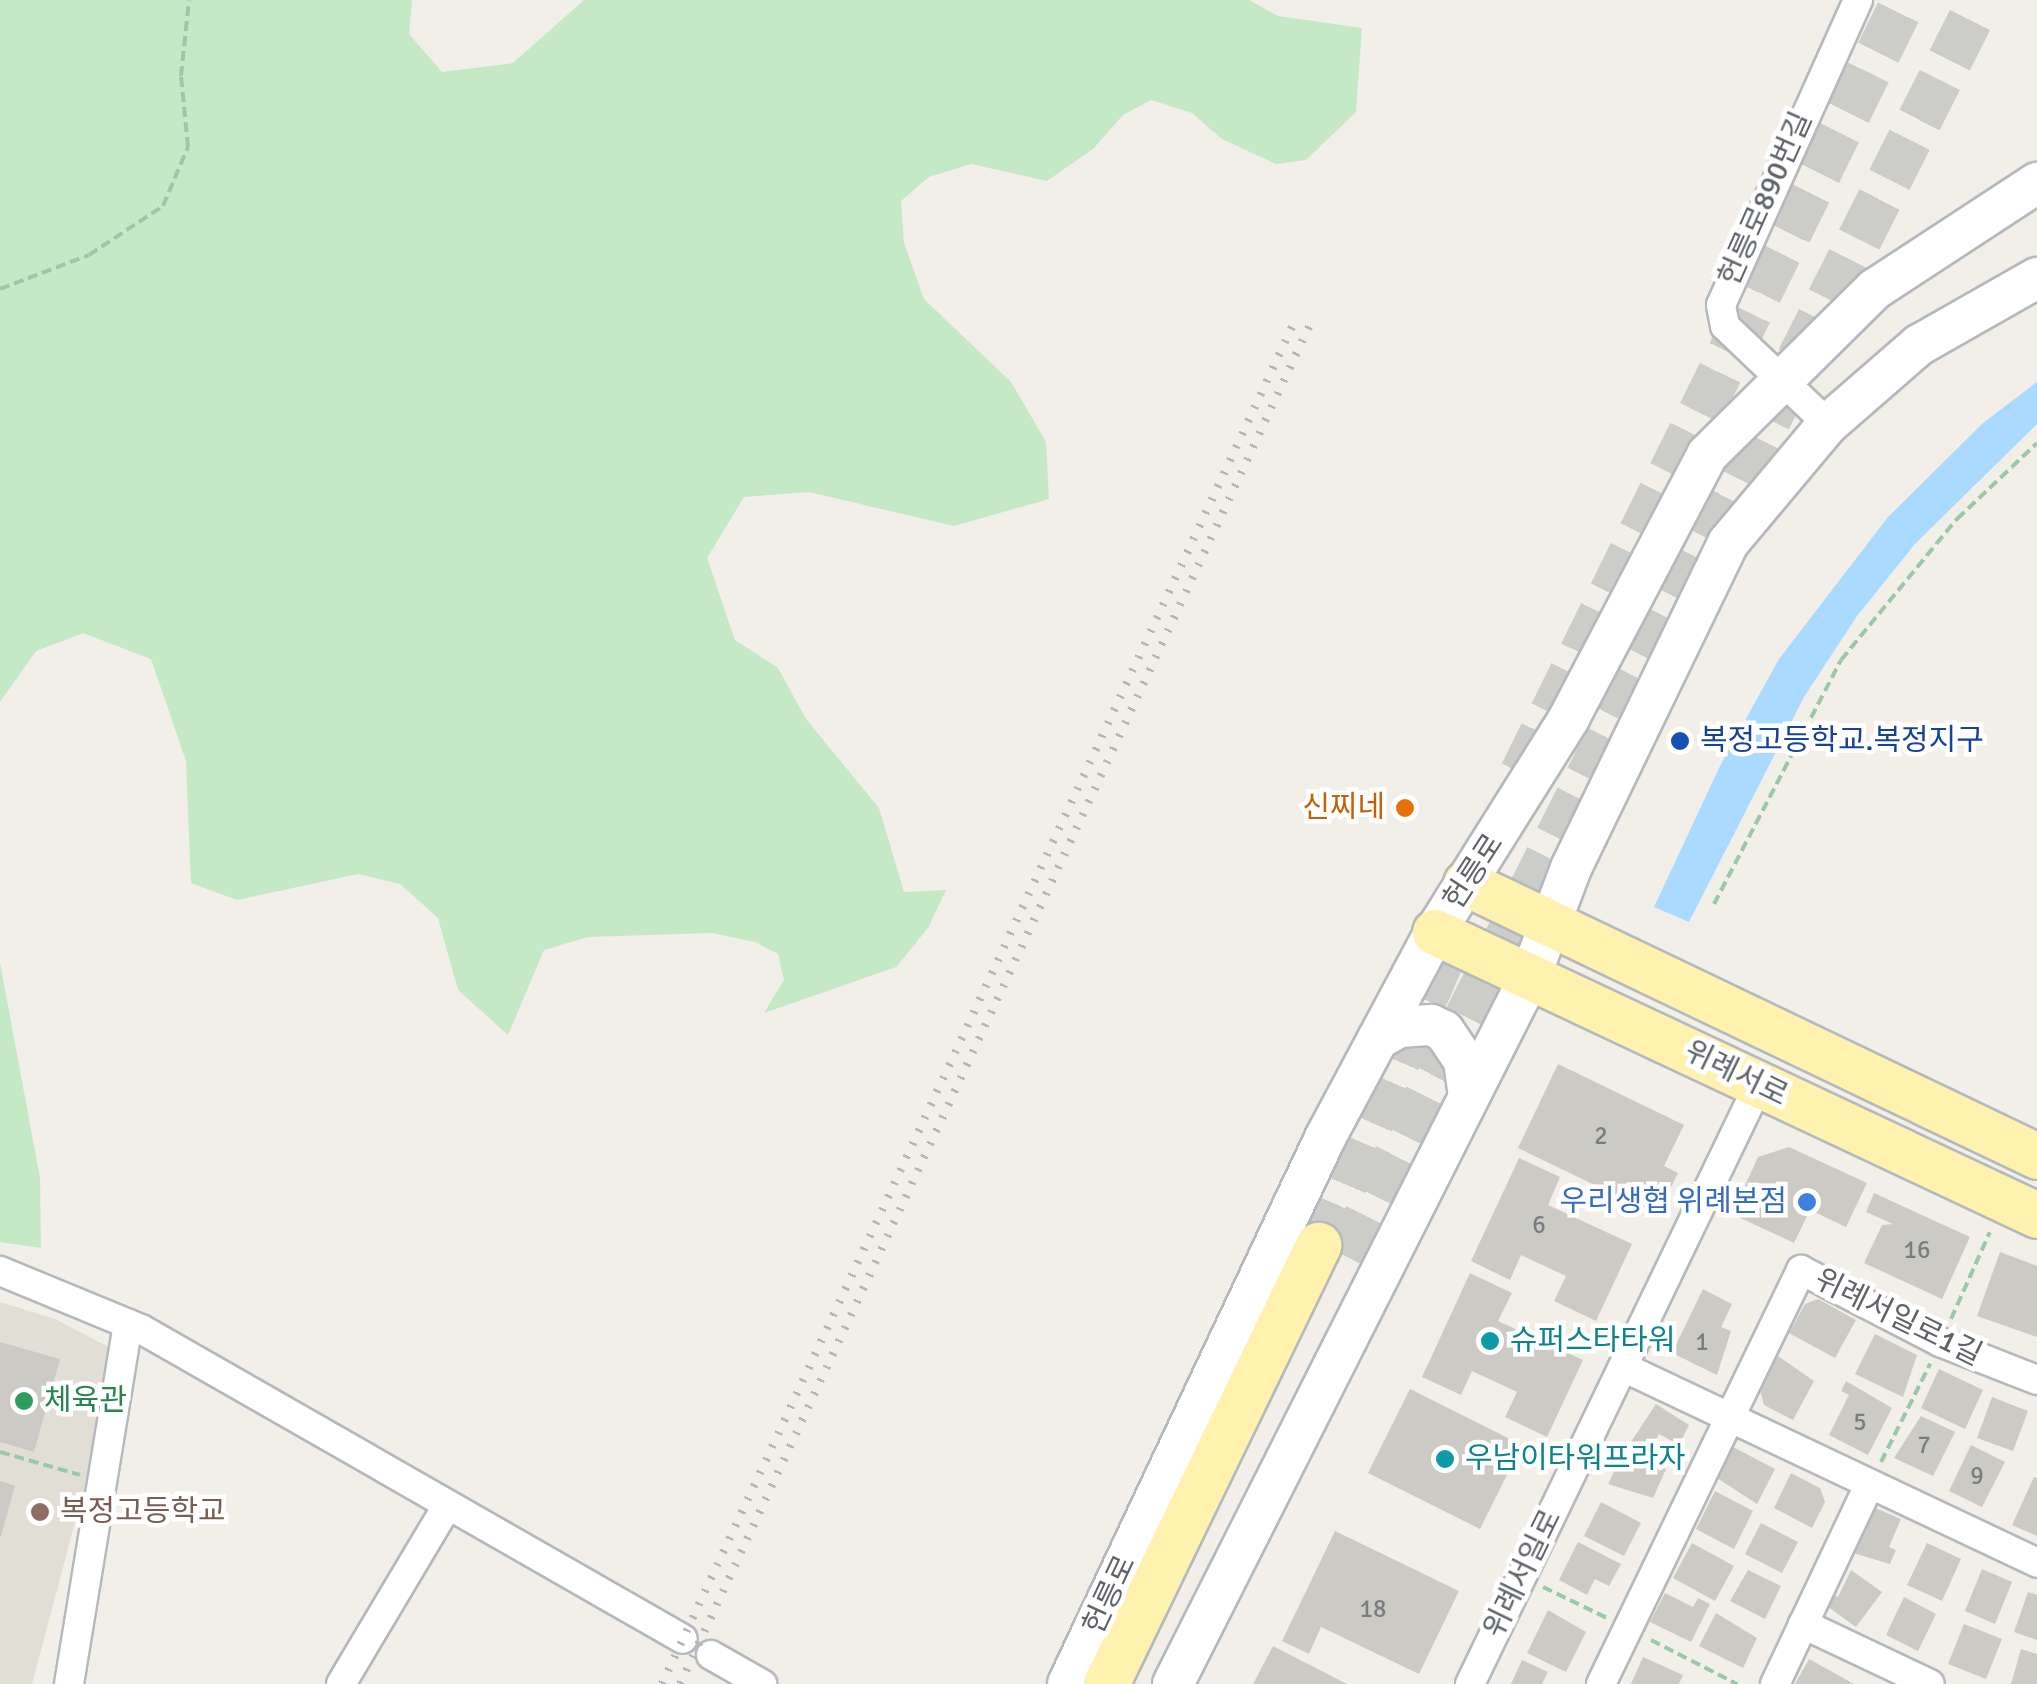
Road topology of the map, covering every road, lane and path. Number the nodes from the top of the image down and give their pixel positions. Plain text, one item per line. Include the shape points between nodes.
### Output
1 (188, 0) edge
2 (1858, 0) edge
3 (2037, 182) edge
4 (2037, 278) edge
5 (0, 289) edge
6 (1782, 379) junction
7 (1828, 424) junction
8 (2037, 443) edge
9 (1466, 883) junction
10 (1714, 904) dead end
11 (1554, 925) junction
12 (1435, 932) junction
13 (1531, 974) junction
14 (1378, 1040) junction
15 (1758, 1086) junction
16 (1469, 1097) junction
17 (2037, 1156) edge
18 (2020, 1208) edge
19 (0, 1271) edge
20 (128, 1324) junction
21 (1940, 1342) junction
22 (1623, 1367) junction
23 (2037, 1380) edge
24 (1728, 1417) junction
25 (0, 1452) edge
26 (94, 1480) dead end
27 (1870, 1484) junction
28 (446, 1508) junction
29 (2037, 1563) edge
30 (1521, 1576) junction
31 (1803, 1624) junction
32 (1628, 1628) junction
33 (683, 1640) dead end
34 (711, 1655) dead end
35 (69, 1684) edge
36 (341, 1684) edge
37 (762, 1684) edge
38 (1068, 1684) edge
39 (1106, 1684) edge
40 (1140, 1684) edge
41 (1173, 1684) edge
42 (1470, 1684) edge
43 (1601, 1684) edge
44 (1737, 1684) edge
45 (1774, 1684) edge
46 (1930, 1684) edge

1 - 5 path via 181,76 188,147 163,206 89,255
2 - 6 street, 헌릉로890번길 via 1723,294 1725,326
3 - 6 main road, 헌릉로 via 1875,289
4 - 7 main road via 1918,345
6 - 7 street, 헌릉로890번길
6 - 9 main road, 헌릉로 via 1707,455 1569,718
7 - 11 main road via 1728,543 1571,868
8 - 10 path via 1958,520 1841,660
9 - 11 main road, 위례서로
9 - 12 main road, 헌릉로
11 - 13 main road
11 - 17 main road, 위례서로
12 - 13 main road, 위례서로
12 - 14 main road, 헌릉로
13 - 15 main road, 위례서로
13 - 16 main road
14 - 16 main road via 1400,1027 1444,1031 1464,1061
14 - 38 main road, 헌릉로
15 - 18 main road, 위례서로
15 - 22 street, 위례서일로
16 - 41 main road
18 - 21 path
19 - 20 street
20 - 28 street
20 - 35 street
21 - 23 street, 위례서일로1길
21 - 24 street, 위례서일로1길 via 1801,1270
21 - 27 path
22 - 24 street
22 - 30 street, 위례서일로
24 - 27 street
24 - 32 street, 위례서일로1길
25 - 26 path
27 - 29 street
27 - 31 street
28 - 33 street
28 - 36 street
30 - 32 path
30 - 42 street, 위례서일로
31 - 45 street
31 - 46 street
32 - 43 street, 위례서일로1길
32 - 44 path
34 - 37 street
39 - 40 main road via 1332,1250

